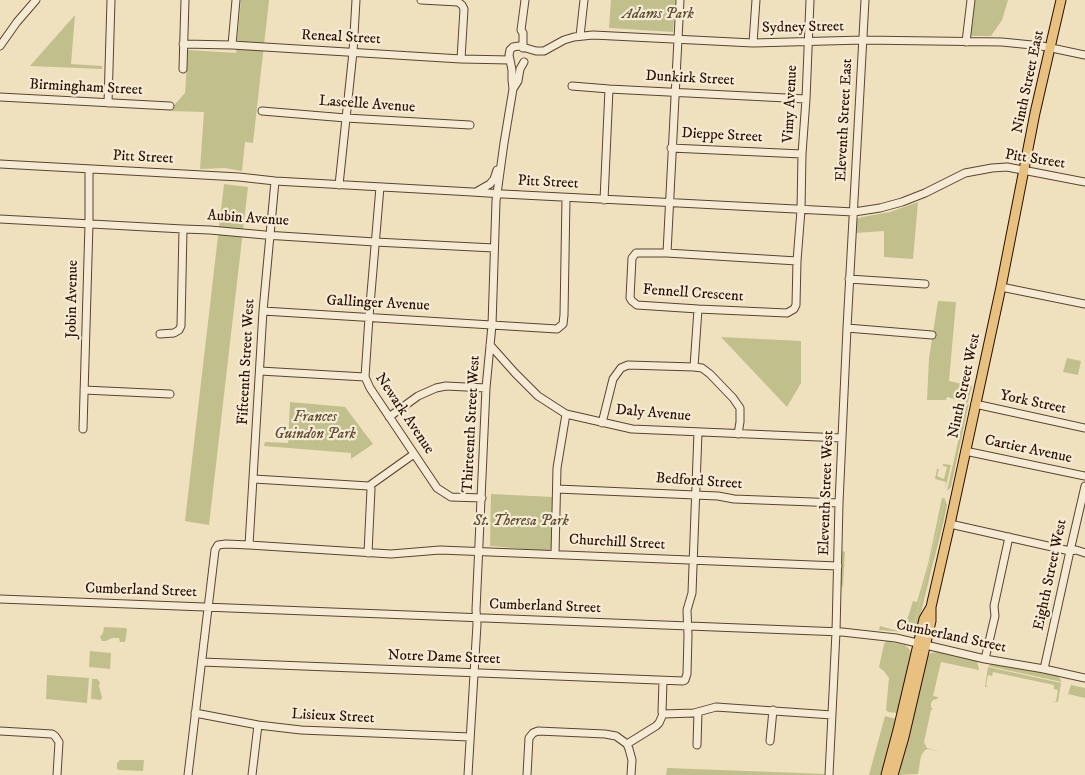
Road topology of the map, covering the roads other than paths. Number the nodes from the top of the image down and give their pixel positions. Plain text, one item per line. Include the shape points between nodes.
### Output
1 (36, 0) edge
2 (111, 0) edge
3 (185, 0) edge
4 (236, 0) edge
5 (356, 0) edge
6 (420, 0) edge
7 (525, 0) edge
8 (584, 0) edge
9 (680, 0) edge
10 (756, 0) edge
11 (810, 0) edge
12 (865, 0) edge
13 (971, 0) edge
14 (1061, 0) edge
15 (522, 30) junction
16 (580, 36) junction
17 (678, 39) junction
18 (862, 40) junction
19 (808, 42) junction
20 (966, 42) junction
21 (753, 43) junction
22 (183, 44) junction
23 (232, 45) junction
24 (0, 46) edge
25 (524, 46) junction
26 (512, 48) junction
27 (1050, 48) junction
28 (353, 52) junction
29 (1085, 55) edge
30 (461, 58) junction
31 (497, 58) junction
32 (510, 60) junction
33 (524, 62) junction
34 (182, 68) dead end
35 (572, 86) dead end
36 (513, 89) junction
37 (609, 89) junction
38 (674, 92) junction
39 (0, 97) edge
40 (806, 99) junction
41 (108, 103) junction
42 (170, 106) dead end
43 (262, 111) dead end
44 (346, 118) junction
45 (470, 125) dead end
46 (671, 148) junction
47 (802, 154) junction
48 (501, 158) junction
49 (0, 164) edge
50 (88, 169) junction
51 (1024, 170) junction
52 (275, 181) junction
53 (1085, 182) edge
54 (339, 185) junction
55 (380, 187) junction
56 (476, 192) junction
57 (497, 194) junction
58 (566, 198) junction
59 (604, 200) junction
60 (668, 202) junction
61 (801, 210) junction
62 (854, 212) junction
63 (0, 219) edge
64 (89, 224) junction
65 (183, 229) junction
66 (271, 235) junction
67 (376, 242) junction
68 (494, 248) junction
69 (667, 253) junction
70 (797, 261) junction
71 (849, 279) junction
72 (925, 284) dead end
73 (1001, 287) junction
74 (1085, 304) edge
75 (698, 309) junction
76 (263, 311) junction
77 (368, 317) junction
78 (492, 325) junction
79 (847, 328) junction
80 (160, 334) dead end
81 (932, 335) dead end
82 (490, 345) junction
83 (694, 368) junction
84 (260, 371) junction
85 (365, 377) junction
86 (486, 388) junction
87 (84, 390) junction
88 (170, 394) dead end
89 (976, 404) junction
90 (566, 414) junction
91 (389, 416) junction
92 (602, 422) junction
93 (1085, 428) edge
94 (83, 429) dead end
95 (698, 432) junction
96 (738, 434) junction
97 (842, 438) junction
98 (965, 451) junction
99 (414, 454) junction
100 (1085, 476) edge
101 (254, 479) junction
102 (369, 486) junction
103 (1085, 486) edge
104 (557, 489) junction
105 (696, 495) junction
106 (482, 498) junction
107 (840, 503) junction
108 (950, 524) junction
109 (1009, 537) junction
110 (250, 545) junction
111 (1070, 551) junction
112 (479, 552) junction
113 (368, 553) junction
114 (1085, 553) edge
115 (555, 554) junction
116 (694, 560) junction
117 (838, 566) junction
118 (0, 599) edge
119 (208, 607) junction
120 (476, 618) junction
121 (687, 626) junction
122 (836, 632) junction
123 (922, 644) junction
124 (986, 659) junction
125 (202, 662) junction
126 (1044, 669) junction
127 (474, 672) junction
128 (1085, 678) edge
129 (663, 681) junction
130 (773, 710) junction
131 (698, 712) junction
132 (195, 713) junction
133 (663, 714) junction
134 (832, 715) junction
135 (258, 725) junction
136 (0, 731) edge
137 (470, 737) junction
138 (770, 741) dead end
139 (627, 744) junction
140 (698, 745) dead end
141 (57, 775) edge
142 (188, 775) edge
143 (252, 775) edge
144 (468, 775) edge
145 (527, 775) edge
146 (631, 775) edge
147 (830, 775) edge
148 (886, 775) edge
149 (893, 775) edge

1 - 24 street
2 - 41 street
3 - 22 street
4 - 23 street
5 - 28 street
6 - 30 street via 458,2 462,5
7 - 15 street
8 - 16 street
9 - 17 street
10 - 21 street
11 - 19 street, Vimy Avenue
12 - 18 street, Eleventh Street East
13 - 20 street
14 - 27 main road, Ninth Street East
15 - 25 street
15 - 26 street
16 - 17 street, Sydney Street
16 - 25 street, Sydney Street via 539,52
17 - 21 street, Sydney Street
17 - 38 street
18 - 19 street, Sydney Street
18 - 20 street, Sydney Street
18 - 62 street, Eleventh Street East
19 - 21 street, Sydney Street
19 - 40 street, Vimy Avenue
20 - 27 street, Sydney Street
22 - 23 street, Reneal Street
22 - 34 street
23 - 28 street, Reneal Street
25 - 26 street
25 - 33 street via 527,55
26 - 31 street, Reneal Street
26 - 32 street
27 - 29 street, Sydney Street
27 - 51 main road, Ninth Street East
28 - 30 street, Reneal Street
28 - 44 street
30 - 31 street, Reneal Street
31 - 32 street, Reneal Street
32 - 33 street via 517,64
32 - 36 street
33 - 36 street
35 - 37 street, Dunkirk Street
36 - 48 street
37 - 38 street, Dunkirk Street
37 - 59 street
38 - 40 street, Dunkirk Street
38 - 46 street
39 - 41 street, Birmingham Street
40 - 47 street, Vimy Avenue
41 - 42 street, Birmingham Street
43 - 44 street, Lascelle Avenue
44 - 45 street, Lascelle Avenue
44 - 54 street
46 - 47 street, Dieppe Street
46 - 60 street
47 - 61 street, Vimy Avenue
48 - 56 street via 494,179
48 - 57 street, Thirteenth Street West
49 - 50 street, Pitt Street
50 - 52 street, Pitt Street
50 - 64 street, Jobin Avenue
51 - 53 street, Pitt Street
51 - 62 street, Pitt Street via 1007,167 965,173 902,202
51 - 73 main road, Ninth Street West
52 - 54 street, Pitt Street
52 - 66 street, Fifteenth Street West
54 - 55 street, Pitt Street
55 - 56 street, Pitt Street
55 - 67 street
56 - 57 street, Pitt Street
57 - 58 street, Pitt Street
57 - 68 street, Thirteenth Street West
58 - 59 street, Pitt Street
58 - 78 street, Gallinger Avenue via 563,324 556,329
59 - 60 street, Pitt Street
60 - 61 street, Pitt Street
60 - 69 street
61 - 62 street, Pitt Street
61 - 70 street, Fennell Crescent
62 - 71 street, Eleventh Street West
63 - 64 street, Aubin Avenue
64 - 65 street, Aubin Avenue
64 - 87 street, Jobin Avenue
65 - 66 street, Aubin Avenue
65 - 80 street via 181,326 174,333
66 - 67 street, Aubin Avenue
66 - 76 street, Fifteenth Street West
67 - 68 street, Aubin Avenue
67 - 77 street
68 - 78 street, Thirteenth Street West
69 - 70 street, Fennell Crescent
69 - 75 street, Fennell Crescent via 638,253 633,256 630,298 637,305
70 - 75 street, Fennell Crescent via 796,305 787,313
71 - 72 street
71 - 79 street, Eleventh Street West
73 - 74 street
73 - 89 main road, Ninth Street West
75 - 83 street
76 - 77 street, Gallinger Avenue
76 - 84 street, Fifteenth Street West
77 - 78 street, Gallinger Avenue
77 - 85 street
78 - 82 street, Thirteenth Street West
79 - 81 street
79 - 97 street, Eleventh Street West
82 - 86 street, Thirteenth Street West
82 - 90 street, Daly Avenue via 538,396
83 - 92 street via 628,365 621,368 613,379
83 - 96 street via 702,368 710,374 740,408
84 - 85 street, Newark Avenue
84 - 101 street, Fifteenth Street West
85 - 91 street, Newark Avenue
86 - 91 street via 436,388
86 - 106 street, Thirteenth Street West
87 - 88 street
87 - 94 street, Jobin Avenue
89 - 93 street, York Street
89 - 98 main road, Ninth Street West
90 - 92 street, Daly Avenue
90 - 104 street via 557,468
91 - 99 street, Newark Avenue
92 - 95 street, Daly Avenue via 632,429
95 - 96 street, Daly Avenue
95 - 105 street
96 - 97 street, Daly Avenue
97 - 107 street, Eleventh Street West
98 - 100 street, Cartier Avenue
98 - 108 main road, Ninth Street West
99 - 102 street
99 - 106 street, Newark Avenue via 437,488 451,496
101 - 102 street
101 - 110 street, Fifteenth Street West
102 - 113 street
103 - 111 street, Eighth Street West
104 - 105 street, Bedford Street
104 - 115 street
105 - 107 street, Bedford Street
105 - 116 street
106 - 112 street, Thirteenth Street West
107 - 117 street, Eleventh Street West
108 - 109 street
108 - 123 main road, Ninth Street West via 931,607 924,619
109 - 111 street
109 - 124 street
110 - 113 street, Churchill Street
110 - 119 street, Churchill Street via 218,545
111 - 114 street
111 - 126 street, Eighth Street West
112 - 113 street, Churchill Street
112 - 115 street, Churchill Street
112 - 120 street, Thirteenth Street West
115 - 116 street, Churchill Street
116 - 117 street, Churchill Street
116 - 121 street
117 - 122 street, Eleventh Street West
118 - 119 street, Cumberland Street
119 - 120 street, Cumberland Street
119 - 125 street
120 - 121 street, Cumberland Street
120 - 127 street, Thirteenth Street West
121 - 122 street, Cumberland Street
121 - 129 street, Notre Dame Street via 685,680
122 - 123 street, Cumberland Street
122 - 134 street, Eleventh Street West
123 - 124 street, Cumberland Street
123 - 148 main road, Ninth Street West
123 - 149 main road, Ninth Street West via 904,737
124 - 126 street, Cumberland Street
125 - 127 street, Notre Dame Street
125 - 132 street
126 - 128 street, Cumberland Street
127 - 129 street, Notre Dame Street
127 - 137 street, Thirteenth Street West
129 - 133 street
130 - 131 street via 716,707
130 - 134 street
130 - 138 street
131 - 133 street
131 - 140 street
132 - 135 street, Lisieux Street
132 - 142 street
133 - 139 street via 656,726
134 - 147 street, Eleventh Street West
135 - 137 street, Lisieux Street via 301,730
135 - 143 street
136 - 141 street via 55,736 59,742
137 - 144 street, Thirteenth Street West
139 - 145 street via 616,736 605,734 535,731 528,738
139 - 146 street via 632,760

